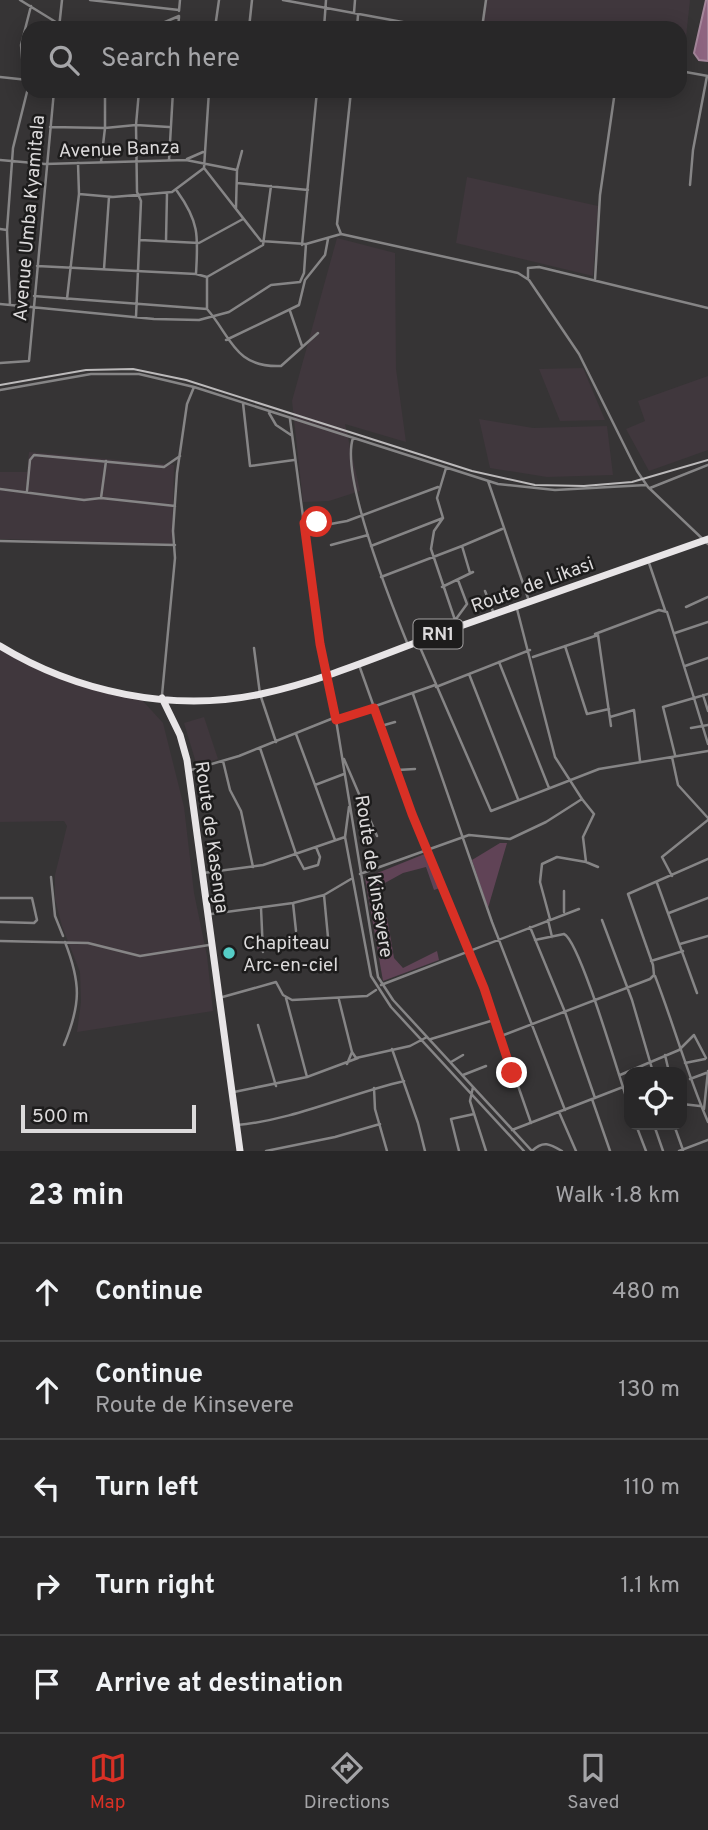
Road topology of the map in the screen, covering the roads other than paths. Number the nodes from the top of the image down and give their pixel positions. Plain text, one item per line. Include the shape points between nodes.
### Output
1 (20, 0) edge
2 (62, 0) edge
3 (90, 0) edge
4 (180, 0) edge
5 (219, 0) edge
6 (252, 0) edge
7 (283, 0) edge
8 (326, 0) edge
9 (355, 0) edge
10 (486, 0) edge
11 (31, 6) junction
12 (326, 8) junction
13 (179, 10) junction
14 (356, 14) junction
15 (179, 16) junction
16 (26, 21) edge
17 (52, 21) edge
18 (60, 21) edge
19 (167, 21) edge
20 (179, 21) edge
21 (216, 21) edge
22 (250, 21) edge
23 (325, 21) edge
24 (356, 21) edge
25 (396, 21) edge
26 (483, 21) edge
27 (687, 72) edge
28 (708, 76) edge
29 (0, 77) edge
30 (21, 79) edge
31 (25, 98) edge
32 (53, 98) edge
33 (105, 98) edge
34 (138, 98) edge
35 (172, 98) edge
36 (208, 98) edge
37 (317, 98) edge
38 (350, 98) edge
39 (614, 98) edge
40 (136, 125) junction
41 (50, 127) junction
42 (169, 127) junction
43 (105, 128) junction
44 (242, 150) dead end
45 (203, 152) junction
46 (0, 160) edge
47 (138, 160) junction
48 (169, 160) junction
49 (186, 160) junction
50 (102, 162) junction
51 (203, 162) junction
52 (13, 163) junction
53 (78, 163) junction
54 (46, 164) junction
55 (204, 169) junction
56 (237, 170) junction
57 (237, 183) junction
58 (690, 185) dead end
59 (271, 186) junction
60 (308, 190) junction
61 (177, 191) junction
62 (167, 193) junction
63 (79, 194) junction
64 (139, 194) junction
65 (109, 197) junction
66 (236, 208) junction
67 (244, 219) junction
68 (0, 229) edge
69 (7, 230) junction
70 (341, 234) junction
71 (328, 239) junction
72 (140, 240) junction
73 (166, 241) junction
74 (199, 243) junction
75 (264, 243) junction
76 (304, 245) junction
77 (37, 266) junction
78 (69, 268) junction
79 (104, 270) junction
80 (138, 273) junction
81 (197, 274) junction
82 (207, 277) junction
83 (304, 279) junction
84 (528, 280) junction
85 (595, 280) junction
86 (34, 296) junction
87 (67, 299) junction
88 (0, 304) edge
89 (10, 305) junction
90 (137, 305) junction
91 (32, 307) junction
92 (708, 308) edge
93 (206, 309) junction
94 (290, 311) junction
95 (136, 317) junction
96 (214, 317) junction
97 (318, 333) dead end
98 (226, 340) junction
99 (302, 345) junction
100 (0, 363) edge
101 (194, 387) junction
102 (0, 390) edge
103 (243, 403) junction
104 (268, 412) junction
105 (290, 419) junction
106 (291, 435) junction
107 (353, 438) junction
108 (180, 456) junction
109 (294, 460) junction
110 (106, 461) junction
111 (708, 465) edge
112 (446, 468) junction
113 (488, 481) junction
114 (648, 486) junction
115 (438, 487) junction
116 (0, 489) edge
117 (27, 491) junction
118 (101, 498) junction
119 (175, 506) junction
120 (363, 516) junction
121 (443, 518) junction
122 (304, 523) junction
123 (502, 529) junction
124 (368, 535) junction
125 (0, 541) edge
126 (706, 541) edge
127 (175, 545) junction
128 (331, 545) dead end
129 (371, 546) junction
130 (462, 546) junction
131 (432, 557) junction
132 (648, 560) junction
133 (381, 577) junction
134 (458, 580) junction
135 (442, 587) junction
136 (485, 591) dead end
137 (708, 597) edge
138 (529, 602) junction
139 (516, 606) junction
140 (686, 607) dead end
141 (666, 610) junction
142 (494, 614) junction
143 (708, 622) edge
144 (456, 624) junction
145 (674, 633) junction
146 (595, 634) junction
147 (418, 641) junction
148 (408, 645) junction
149 (0, 646) edge
150 (565, 646) junction
151 (254, 648) dead end
152 (530, 650) junction
153 (532, 658) junction
154 (708, 658) edge
155 (499, 662) junction
156 (358, 663) junction
157 (684, 666) junction
158 (469, 674) junction
159 (328, 675) junction
160 (435, 686) junction
161 (260, 694) junction
162 (413, 694) junction
163 (708, 694) edge
164 (703, 695) junction
165 (144, 697) junction
166 (162, 698) junction
167 (694, 698) junction
168 (179, 699) junction
169 (164, 707) junction
170 (374, 708) junction
171 (609, 709) junction
172 (708, 711) edge
173 (170, 717) junction
174 (610, 717) junction
175 (336, 719) junction
176 (395, 722) dead end
177 (708, 725) edge
178 (381, 726) junction
179 (611, 726) dead end
180 (702, 726) junction
181 (691, 728) dead end
182 (296, 734) junction
183 (276, 742) junction
184 (708, 744) edge
185 (260, 748) junction
186 (708, 751) edge
187 (341, 755) junction
188 (673, 756) junction
189 (223, 761) junction
190 (640, 761) junction
191 (415, 769) dead end
192 (396, 770) junction
193 (188, 771) junction
194 (344, 774) junction
195 (569, 781) junction
196 (315, 785) junction
197 (549, 788) junction
198 (518, 799) junction
199 (582, 799) junction
200 (350, 804) junction
201 (708, 819) edge
202 (377, 836) dead end
203 (345, 837) junction
204 (463, 837) junction
205 (335, 840) junction
206 (316, 847) junction
207 (429, 850) junction
208 (296, 854) junction
209 (708, 859) edge
210 (586, 862) junction
211 (253, 867) junction
212 (598, 867) dead end
213 (202, 874) junction
214 (360, 874) junction
215 (672, 876) junction
216 (51, 877) dead end
217 (351, 879) junction
218 (657, 883) junction
219 (35, 891) dead end
220 (564, 891) dead end
221 (324, 894) junction
222 (0, 898) edge
223 (32, 898) junction
224 (708, 898) edge
225 (293, 903) junction
226 (261, 908) junction
227 (579, 909) dead end
228 (669, 913) junction
229 (564, 914) junction
230 (208, 915) junction
231 (549, 919) junction
232 (602, 920) dead end
233 (0, 922) edge
234 (530, 927) junction
235 (296, 931) dead end
236 (552, 937) junction
237 (708, 937) edge
238 (498, 939) junction
239 (64, 940) junction
240 (535, 940) junction
241 (0, 941) edge
242 (680, 944) junction
243 (212, 945) junction
244 (302, 947) dead end
245 (467, 951) junction
246 (683, 951) junction
247 (263, 952) dead end
248 (651, 961) junction
249 (654, 975) junction
250 (382, 984) junction
251 (377, 989) junction
252 (627, 990) junction
253 (697, 993) dead end
254 (219, 998) junction
255 (286, 998) junction
256 (339, 999) junction
257 (595, 1002) junction
258 (565, 1012) junction
259 (494, 1020) junction
260 (258, 1025) dead end
261 (532, 1025) junction
262 (500, 1036) junction
263 (429, 1038) junction
264 (422, 1040) junction
265 (64, 1045) dead end
266 (392, 1049) junction
267 (679, 1050) junction
268 (352, 1052) junction
269 (463, 1055) dead end
270 (665, 1055) junction
271 (358, 1058) junction
272 (707, 1058) edge
273 (451, 1062) junction
274 (650, 1063) junction
275 (685, 1063) junction
276 (347, 1064) junction
277 (486, 1066) dead end
278 (643, 1067) edge
279 (651, 1067) edge
280 (668, 1067) edge
281 (707, 1072) edge
282 (624, 1073) edge
283 (620, 1074) junction
284 (463, 1075) junction
285 (307, 1077) junction
286 (690, 1079) junction
287 (404, 1081) junction
288 (276, 1086) junction
289 (473, 1086) junction
290 (623, 1086) junction
291 (374, 1088) junction
292 (624, 1089) edge
293 (232, 1092) junction
294 (470, 1095) junction
295 (594, 1099) junction
296 (704, 1106) edge
297 (565, 1110) junction
298 (559, 1112) junction
299 (474, 1114) junction
300 (708, 1122) edge
301 (531, 1123) junction
302 (380, 1124) junction
303 (237, 1125) junction
304 (512, 1130) junction
305 (638, 1130) edge
306 (656, 1130) edge
307 (675, 1130) edge
308 (708, 1140) edge
309 (294, 1146) junction
310 (240, 1151) edge
311 (267, 1151) edge
312 (295, 1151) edge
313 (387, 1151) edge
314 (425, 1151) edge
315 (459, 1151) edge
316 (486, 1151) edge
317 (524, 1151) edge
318 (532, 1151) edge
319 (562, 1151) edge
320 (576, 1151) edge
321 (610, 1151) edge
322 (646, 1151) edge
323 (663, 1151) edge
324 (680, 1151) edge

1 - 11 street
2 - 18 street
3 - 13 street
4 - 13 street
5 - 21 street
6 - 22 street
7 - 12 street
8 - 12 street
9 - 14 street
10 - 26 street
11 - 16 street
11 - 17 street
12 - 14 street
12 - 23 street
13 - 15 street
14 - 24 street
14 - 25 street
15 - 19 street
15 - 20 street
27 - 28 street
28 - 58 street
29 - 30 street
31 - 52 street
32 - 41 street, Avenue Umba Kyamitala
33 - 43 street
34 - 40 street
35 - 42 street
36 - 45 street
37 - 60 street
38 - 70 street via 337,224
39 - 85 street via 600,195
40 - 42 street
40 - 43 street
40 - 47 street
41 - 43 street
41 - 54 street, Avenue Umba Kyamitala
42 - 48 street
43 - 50 street
44 - 56 street
45 - 49 street
45 - 51 street
46 - 52 street, Avenue Banza
47 - 48 street, Avenue Banza
47 - 50 street, Avenue Banza
47 - 64 street
48 - 49 street, Avenue Banza
49 - 51 street, Avenue Banza
50 - 53 street, Avenue Banza
51 - 55 street
51 - 56 street, Avenue Banza
52 - 54 street, Avenue Banza
52 - 69 street
53 - 54 street, Avenue Banza
53 - 63 street
54 - 77 street, Avenue Umba Kyamitala
55 - 61 street
55 - 66 street
56 - 57 street
57 - 59 street
57 - 66 street
59 - 60 street
59 - 75 street
60 - 76 street
61 - 62 street
61 - 74 street via 194,216
62 - 64 street
62 - 73 street
63 - 65 street
63 - 78 street
64 - 65 street
64 - 72 street
65 - 79 street
66 - 67 street
67 - 74 street
67 - 75 street
68 - 69 street
69 - 89 street
70 - 71 street
70 - 84 street via 518,273
71 - 76 street
71 - 83 street via 325,256
72 - 73 street
72 - 80 street
73 - 74 street
74 - 81 street
75 - 76 street
75 - 82 street
76 - 83 street
77 - 78 street
77 - 86 street, Avenue Umba Kyamitala
78 - 79 street
78 - 87 street
79 - 80 street
80 - 81 street
80 - 90 street
81 - 82 street
82 - 93 street
83 - 94 street via 302,302
83 - 96 street via 271,285
84 - 85 street via 527,270 535,266
84 - 114 street via 579,354 621,444
85 - 92 street
86 - 87 street
86 - 91 street, Avenue Umba Kyamitala
87 - 90 street
88 - 89 street
89 - 91 street
90 - 93 street
90 - 95 street
91 - 95 street
91 - 100 street, Avenue Umba Kyamitala via 29,361
93 - 96 street
94 - 98 street
94 - 99 street
95 - 96 street
96 - 98 street
97 - 99 street
98 - 99 street via 239,354 274,366 281,366
101 - 102 street via 118,372
101 - 103 street
101 - 108 street
103 - 104 street
103 - 109 street via 250,466
104 - 105 street
104 - 106 street via 276,425
105 - 106 street, Route de Kinsevere
105 - 107 street
106 - 109 street, Route de Kinsevere
107 - 112 street
107 - 120 street via 351,463
108 - 110 street via 164,467
108 - 119 street
109 - 122 street, Route de Kinsevere
110 - 117 street via 32,456
110 - 118 street
111 - 114 street
112 - 113 street
112 - 115 street
113 - 114 street via 555,491
113 - 123 street
114 - 126 street
115 - 120 street
115 - 121 street
116 - 117 street
117 - 118 street via 84,500
118 - 119 street
119 - 127 street
120 - 122 street via 325,525
120 - 124 street
121 - 129 street
121 - 131 street via 432,539
122 - 159 street, Route de Kinsevere
123 - 130 street
123 - 138 street
124 - 128 street
124 - 129 street
125 - 127 street
126 - 132 highway, Route de Likasi / RN1
127 - 166 street
129 - 133 street
130 - 131 street
130 - 134 street via 472,573
131 - 133 street
131 - 135 street
132 - 138 highway, Route de Likasi / RN1
132 - 141 street
133 - 148 street
134 - 135 street
134 - 144 street via 467,604
135 - 144 street
136 - 142 street
137 - 140 street
138 - 139 highway, Route de Likasi / RN1
139 - 142 highway, Route de Likasi / RN1
139 - 152 street
141 - 145 street
141 - 146 street
142 - 144 highway, Route de Likasi / RN1
143 - 145 street
144 - 147 highway, Route de Likasi / RN1
145 - 157 street
146 - 150 street
146 - 171 street
147 - 148 highway, Route de Likasi / RN1
147 - 160 street
148 - 156 highway, Route de Likasi / RN1
149 - 165 highway, RN1 via 74,681
150 - 153 street
150 - 171 street via 587,714
151 - 161 street
152 - 153 street
152 - 155 street
153 - 195 street via 555,757
154 - 157 street
155 - 158 street
155 - 197 street
156 - 159 highway, Route de Likasi / RN1
156 - 170 street
157 - 167 street
158 - 160 street
158 - 198 street
159 - 161 highway, Route de Likasi / RN1
159 - 175 street, Route de Kinsevere
160 - 162 street
160 - 198 street via 491,811
161 - 168 highway, Route de Likasi / RN1
161 - 183 street
162 - 170 street
162 - 204 street
163 - 164 street
164 - 167 street
164 - 172 street
165 - 166 highway, RN1
165 - 169 highway
166 - 168 highway, Route de Likasi / RN1
166 - 169 highway, Route de Kasenga
167 - 180 street
167 - 188 street via 663,707
168 - 173 highway via 171,707
169 - 173 highway, Route de Kasenga
170 - 175 street
170 - 178 street
171 - 174 street
173 - 193 highway, Route de Kasenga via 183,744
174 - 179 street
174 - 190 street via 634,710
175 - 182 street
175 - 187 street, Route de Kinsevere
176 - 178 street
177 - 180 street
178 - 192 street
180 - 181 street
180 - 184 street
182 - 183 street
182 - 196 street
183 - 185 street
185 - 189 street
185 - 208 street
186 - 188 street
187 - 194 street, Route de Kinsevere
187 - 202 street
188 - 190 street
188 - 201 street via 678,785
189 - 193 street
189 - 211 street
190 - 195 street
191 - 192 street
192 - 207 street
193 - 213 highway, Route de Kasenga
194 - 196 street
194 - 200 street, Route de Kinsevere
195 - 197 street
195 - 199 street
196 - 205 street
197 - 198 street
199 - 204 street via 510,839
199 - 210 street via 594,814 583,834
200 - 203 street
200 - 214 street, Route de Kinsevere
201 - 215 street via 662,857
203 - 205 street
203 - 217 street
204 - 207 street
204 - 238 street
205 - 206 street
206 - 208 street
206 - 208 street via 320,861 307,870
207 - 214 street
207 - 245 street
208 - 211 street
209 - 215 street
210 - 212 street
210 - 231 street via 557,857 544,861 540,882
211 - 213 street
213 - 230 highway, Route de Kasenga
214 - 250 street, Route de Kinsevere via 376,972
215 - 218 street
216 - 239 street via 55,916
217 - 221 street
217 - 251 street
218 - 228 street
218 - 248 street via 628,895
219 - 223 street
220 - 229 street
221 - 225 street
221 - 244 street via 330,946
222 - 223 street
223 - 233 street via 36,922
224 - 228 street
225 - 226 street
225 - 235 street
226 - 230 street
226 - 247 street
227 - 229 street
228 - 242 street
229 - 231 street
230 - 243 highway, Route de Kasenga
231 - 234 street
231 - 236 street
232 - 252 street
234 - 238 street
234 - 240 street
236 - 240 street
236 - 257 street via 570,937
237 - 242 street
238 - 245 street
238 - 261 street
239 - 241 street
239 - 243 street via 140,956
239 - 265 street via 74,964 78,998
240 - 258 street
242 - 246 street
243 - 254 highway, Route de Kasenga
245 - 250 street
245 - 259 street
246 - 248 street
246 - 253 street
248 - 249 street
249 - 252 street
249 - 267 street via 668,1005
250 - 251 street
250 - 263 street, Route de Kinsevere
251 - 256 street via 369,995
251 - 264 street
252 - 257 street
252 - 274 street
254 - 255 street via 276,982
254 - 293 highway, Route de Kasenga
255 - 256 street
255 - 285 street
256 - 268 street
257 - 258 street
257 - 283 street
258 - 261 street
258 - 295 street
259 - 262 street
259 - 263 street
260 - 288 street
261 - 262 street
261 - 297 street
262 - 301 street
263 - 264 street
263 - 273 street, Route de Kinsevere
264 - 266 street
264 - 294 street
266 - 271 street
266 - 287 street
267 - 270 street
267 - 272 street via 694,1035
267 - 275 street
268 - 271 street
268 - 276 street
269 - 273 street
270 - 274 street
270 - 280 street
271 - 276 street
272 - 275 street
273 - 284 street, Route de Kinsevere
274 - 278 street
274 - 279 street
275 - 286 street
276 - 285 street
277 - 284 street
281 - 286 street
281 - 296 street
282 - 283 street
283 - 290 street
284 - 289 street, Route de Kinsevere
285 - 288 street
286 - 296 street
287 - 291 street
287 - 314 street
288 - 293 street
289 - 294 street
289 - 304 street, Route de Kinsevere
290 - 292 street
290 - 295 street
291 - 302 street
291 - 303 street via 283,1118
293 - 303 highway, Route de Kasenga
294 - 299 street
294 - 317 street
295 - 297 street
295 - 321 street
296 - 300 street
297 - 298 street
298 - 301 street
298 - 320 street
299 - 315 street via 451,1118
299 - 316 street
301 - 304 street
302 - 309 street
302 - 313 street
303 - 310 highway, Route de Kasenga
304 - 318 street, Route de Kinsevere
305 - 322 street
306 - 323 street
307 - 324 street
308 - 324 street
309 - 311 street
309 - 312 street
318 - 319 street via 539,1144 550,1144

